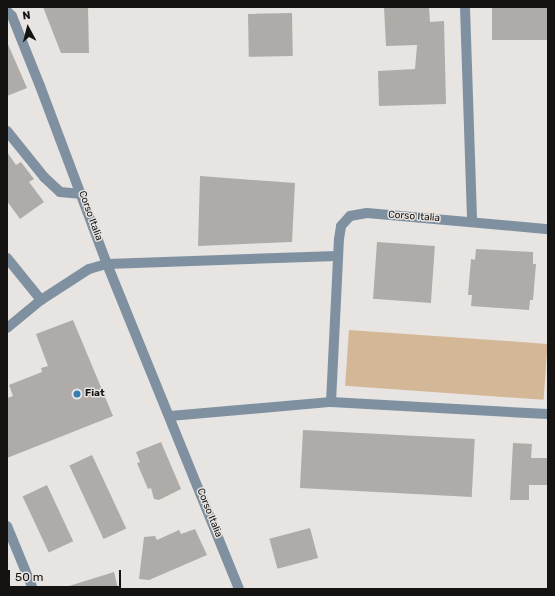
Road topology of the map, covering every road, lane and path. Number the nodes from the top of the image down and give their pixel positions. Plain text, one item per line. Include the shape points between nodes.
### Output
1 (465, 7) edge
2 (10, 11) edge
3 (8, 134) edge
4 (82, 194) junction
5 (472, 221) junction
6 (548, 229) edge
7 (337, 256) junction
8 (7, 258) edge
9 (108, 264) junction
10 (41, 300) junction
11 (7, 328) edge
12 (331, 402) junction
13 (548, 414) edge
14 (170, 416) junction
15 (7, 526) edge
16 (33, 589) edge
17 (239, 589) edge

1 - 5 street
2 - 4 street, Corso Italia
3 - 4 street via 60,192
4 - 9 street, Corso Italia
5 - 6 street, Corso Italia
5 - 7 street, Corso Italia via 358,213 350,216 341,226
7 - 9 street
7 - 12 street, Corso Italia
8 - 10 street
9 - 10 street via 89,269
9 - 14 street, Corso Italia
10 - 11 street
12 - 13 street
12 - 14 street
14 - 17 street, Corso Italia
15 - 16 street

